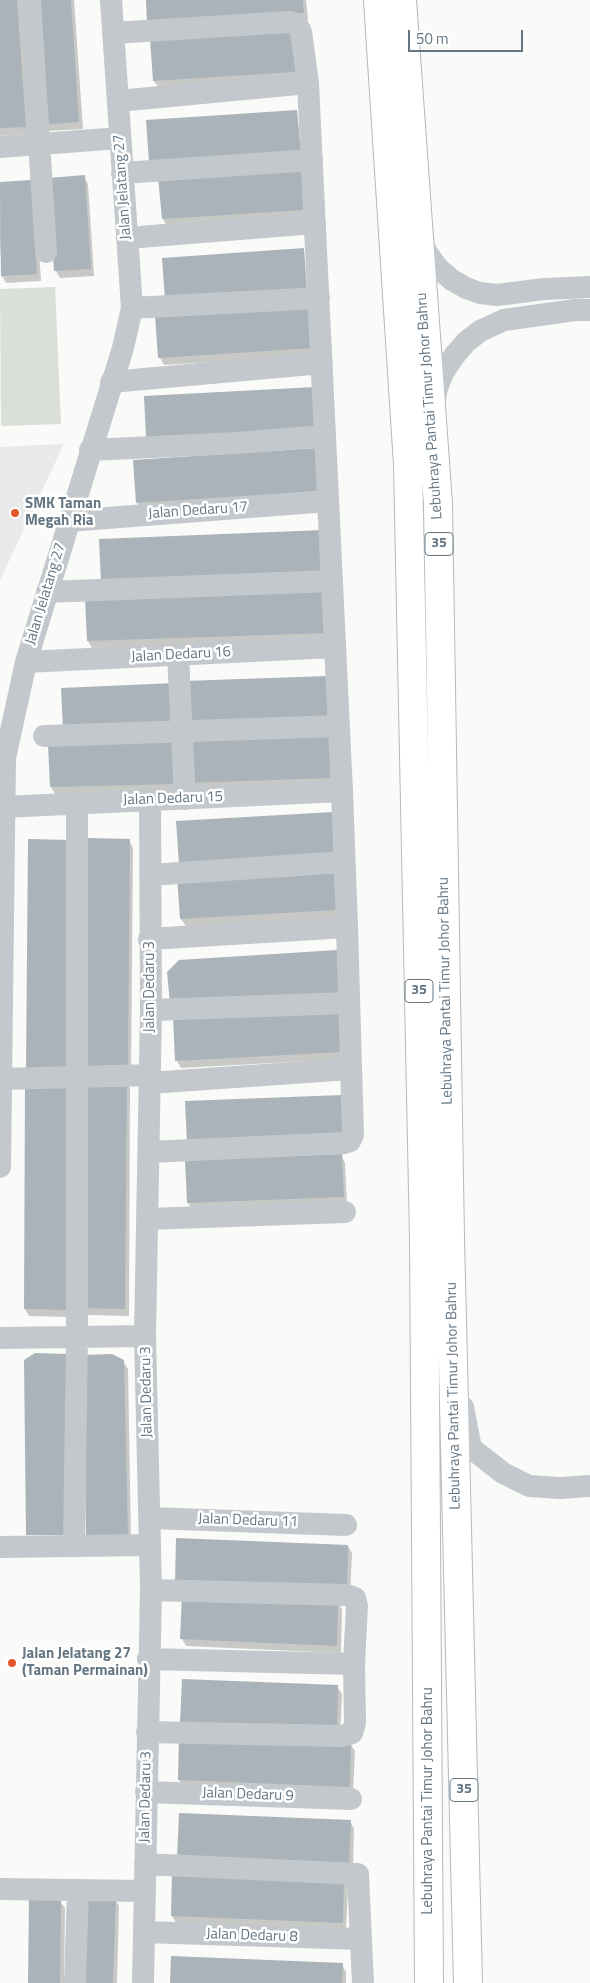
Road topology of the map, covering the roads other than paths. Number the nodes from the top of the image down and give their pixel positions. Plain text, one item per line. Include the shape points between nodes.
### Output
1 (30, 0) edge
2 (111, 0) edge
3 (378, 0) edge
4 (402, 0) edge
5 (113, 33) junction
6 (308, 83) junction
7 (118, 101) junction
8 (120, 138) junction
9 (40, 145) junction
10 (0, 147) edge
11 (312, 160) junction
12 (122, 173) junction
13 (315, 223) junction
14 (419, 233) junction
15 (127, 238) junction
16 (46, 252) dead end
17 (590, 287) edge
18 (318, 298) junction
19 (132, 308) junction
20 (590, 310) edge
21 (322, 363) junction
22 (111, 382) junction
23 (432, 416) junction
24 (325, 436) junction
25 (90, 450) junction
26 (328, 501) junction
27 (68, 521) junction
28 (332, 581) junction
29 (47, 592) junction
30 (335, 647) junction
31 (178, 655) junction
32 (26, 662) junction
33 (339, 726) junction
34 (182, 732) junction
35 (44, 736) dead end
36 (2, 758) edge
37 (342, 791) junction
38 (185, 799) junction
39 (150, 800) junction
40 (77, 803) junction
41 (3, 807) junction
42 (344, 862) junction
43 (150, 875) junction
44 (1, 906) edge
45 (346, 927) junction
46 (149, 939) junction
47 (348, 1003) junction
48 (1, 1008) edge
49 (151, 1010) junction
50 (350, 1069) junction
51 (76, 1076) junction
52 (1, 1079) edge
53 (149, 1079) junction
54 (149, 1152) junction
55 (0, 1167) edge
56 (345, 1212) dead end
57 (148, 1219) junction
58 (77, 1336) junction
59 (146, 1336) junction
60 (0, 1338) edge
61 (453, 1360) junction
62 (590, 1486) edge
63 (150, 1518) junction
64 (346, 1525) dead end
65 (150, 1544) junction
66 (74, 1545) junction
67 (0, 1547) edge
68 (151, 1590) junction
69 (148, 1659) junction
70 (354, 1664) junction
71 (147, 1732) junction
72 (146, 1792) junction
73 (351, 1798) dead end
74 (144, 1864) junction
75 (0, 1889) edge
76 (78, 1890) junction
77 (144, 1891) junction
78 (144, 1932) junction
79 (361, 1939) junction
80 (75, 1983) edge
81 (143, 1983) edge
82 (363, 1983) edge
83 (429, 1983) edge
84 (468, 1983) edge

1 - 9 street
2 - 5 street, Jalan Jelatang 27
3 - 83 highway, Lebuhraya Pantai Timur Johor Bahru / 35 via 408,465 424,1239
4 - 14 highway, Lebuhraya Pantai Timur Johor Bahru / 35
5 - 6 street via 293,22 301,32
5 - 7 street, Jalan Jelatang 27
6 - 7 street
6 - 11 street
7 - 8 street, Jalan Jelatang 27
8 - 9 street
8 - 12 street, Jalan Jelatang 27
9 - 10 street
9 - 16 street
11 - 12 street
11 - 13 street
12 - 15 street, Jalan Jelatang 27
13 - 15 street
13 - 18 street
14 - 17 street via 427,253 438,268 452,280 480,293 497,295
14 - 23 highway, Lebuhraya Pantai Timur Johor Bahru / 35
15 - 19 street, Jalan Jelatang 27
18 - 19 street
18 - 21 street
19 - 22 street, Jalan Jelatang 27
20 - 23 street via 504,320 480,331 466,342 443,373
21 - 22 street
21 - 24 street
22 - 25 street, Jalan Jelatang 27
23 - 61 highway, Lebuhraya Pantai Timur Johor Bahru / 35 via 438,514
24 - 25 street
24 - 26 street
25 - 27 street, Jalan Jelatang 27
26 - 27 street, Jalan Dedaru 17
26 - 28 street
27 - 29 street, Jalan Jelatang 27
28 - 29 street
28 - 30 street
29 - 32 street, Jalan Jelatang 27
30 - 31 street, Jalan Dedaru 16
30 - 33 street
31 - 32 street, Jalan Dedaru 16
31 - 34 street
32 - 36 street, Jalan Jelatang 27
33 - 34 street
33 - 37 street
34 - 35 street
34 - 38 street
36 - 41 street, Jalan Jelatang 27
37 - 38 street, Jalan Dedaru 15
37 - 42 street
38 - 39 street, Jalan Dedaru 15
39 - 40 street, Jalan Dedaru 15
39 - 43 street, Jalan Dedaru 3
40 - 41 street, Jalan Dedaru 15
40 - 51 street
41 - 44 street, Jalan Jelatang 27
42 - 43 street
42 - 45 street
43 - 46 street, Jalan Dedaru 3
44 - 48 street, Jalan Jelatang 27
45 - 46 street
45 - 47 street
46 - 49 street, Jalan Dedaru 3
47 - 49 street
47 - 50 street
48 - 52 street, Jalan Jelatang 27
49 - 53 street, Jalan Dedaru 3
50 - 53 street
50 - 54 street via 353,1135 344,1144
51 - 52 street
51 - 53 street
51 - 58 street
52 - 55 street, Jalan Jelatang 27
53 - 54 street, Jalan Dedaru 3
54 - 57 street, Jalan Dedaru 3
56 - 57 street
57 - 59 street, Jalan Dedaru 3
58 - 59 street
58 - 60 street
58 - 66 street
59 - 63 street, Jalan Dedaru 3
61 - 62 street via 471,1448 504,1473 529,1486
61 - 84 highway, Lebuhraya Pantai Timur Johor Bahru / 35
63 - 64 street, Jalan Dedaru 11
63 - 65 street, Jalan Dedaru 3
65 - 66 street
65 - 68 street, Jalan Dedaru 3
66 - 67 street
68 - 69 street, Jalan Dedaru 3
68 - 70 street via 347,1595 354,1598 357,1606
69 - 70 street
69 - 71 street, Jalan Dedaru 3
70 - 71 street via 355,1723 352,1733 343,1736
71 - 72 street, Jalan Dedaru 3
72 - 73 street, Jalan Dedaru 9
72 - 74 street, Jalan Dedaru 3
74 - 77 street, Jalan Dedaru 3
74 - 79 street via 358,1874
75 - 76 street
76 - 77 street
76 - 80 street
77 - 78 street, Jalan Dedaru 3
78 - 79 street, Jalan Dedaru 8
78 - 81 street, Jalan Dedaru 3
79 - 82 street

